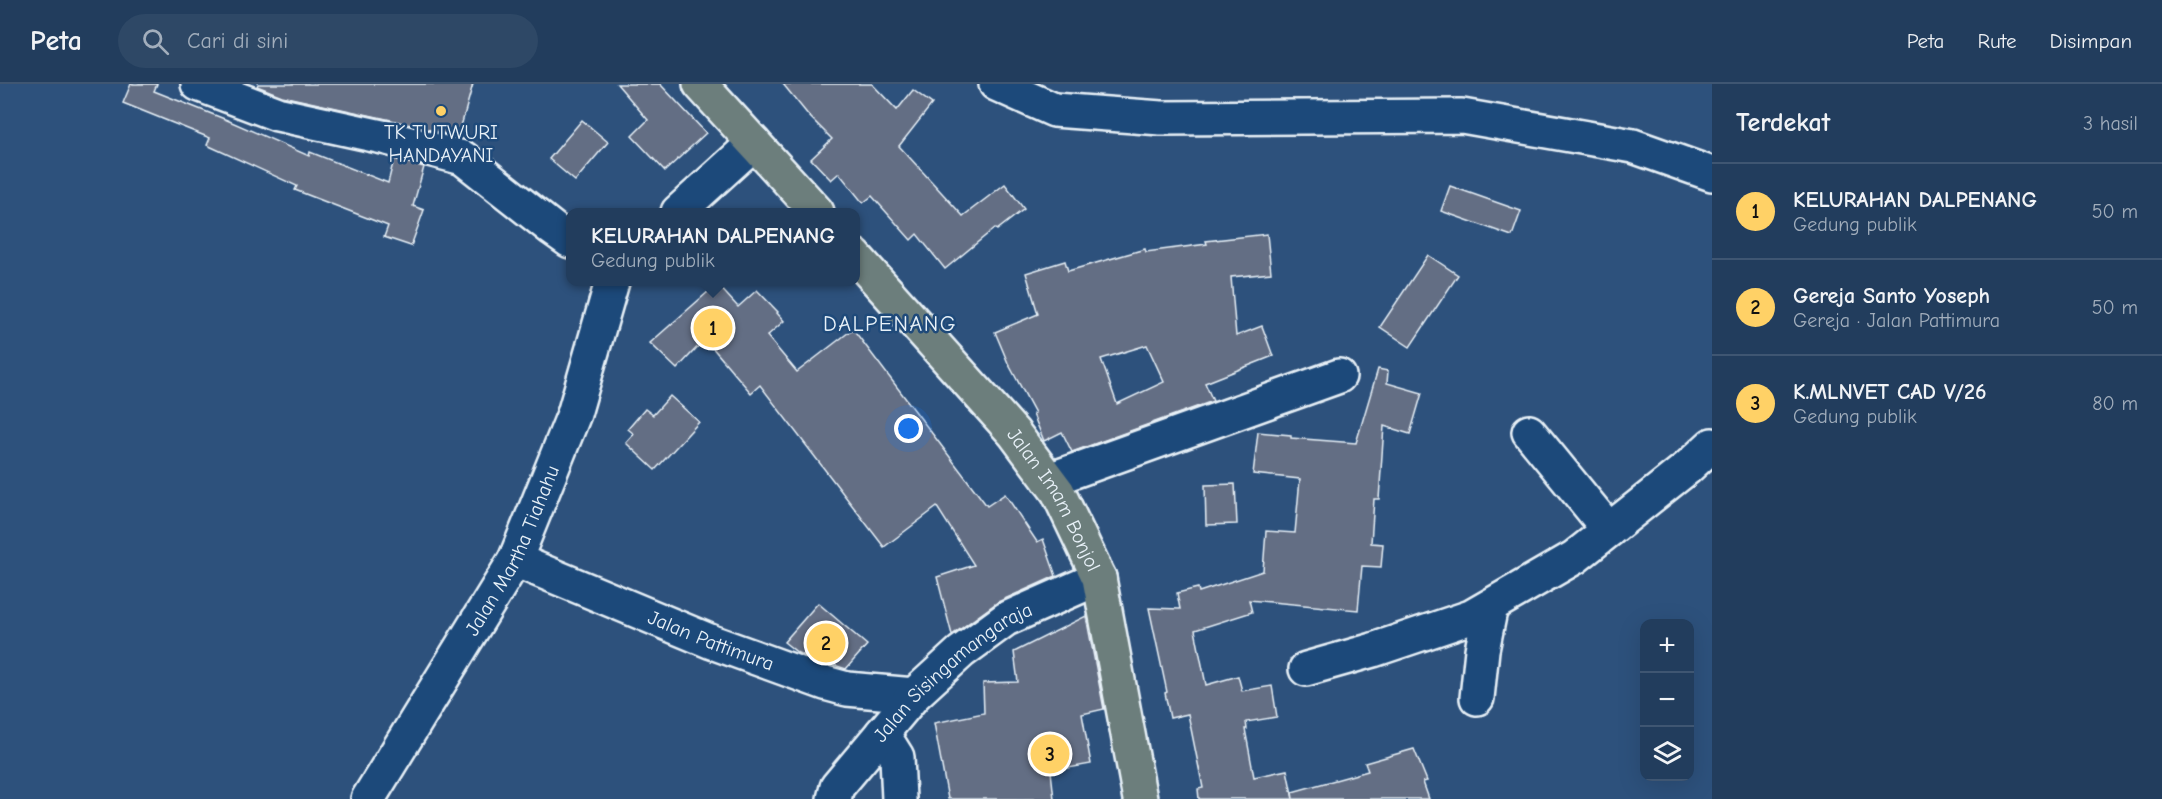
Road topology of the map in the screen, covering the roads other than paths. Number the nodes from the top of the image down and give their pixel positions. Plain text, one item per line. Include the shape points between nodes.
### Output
1 (198, 84) edge
2 (700, 84) edge
3 (996, 84) edge
4 (754, 143) junction
5 (1712, 174) edge
6 (683, 208) edge
7 (812, 208) edge
8 (566, 238) edge
9 (860, 262) edge
10 (611, 286) edge
11 (1339, 376) dead end
12 (1528, 432) dead end
13 (1712, 445) edge
14 (1049, 480) junction
15 (1609, 530) junction
16 (515, 560) junction
17 (1098, 578) junction
18 (1491, 606) junction
19 (1306, 669) dead end
20 (914, 695) junction
21 (1477, 698) dead end
22 (882, 733) junction
23 (368, 799) edge
24 (834, 799) edge
25 (899, 799) edge
26 (1140, 799) edge

1 - 8 street via 277,114 463,158
2 - 4 main road
3 - 5 street via 1054,110 1161,118 1462,116 1633,146
4 - 6 street
4 - 7 main road
9 - 14 main road, Jalan Imam Bonjol via 1014,433
10 - 16 street, Jalan Martha Tiahahu via 574,414
11 - 14 street
12 - 15 street
13 - 15 street
14 - 17 main road, Jalan Imam Bonjol
15 - 18 street via 1575,557
16 - 20 street, Jalan Pattimura via 712,642 825,683 847,689
16 - 23 street, Jalan Martha Tiahahu
17 - 20 street, Jalan Sisingamangaraja via 1006,619 961,652
17 - 26 main road, Jalan Imam Bonjol
18 - 19 street via 1471,617
18 - 21 street
20 - 22 street, Jalan Sisingamangaraja
22 - 24 street, Jalan Sisingamangaraja via 837,787
22 - 25 street via 897,757

